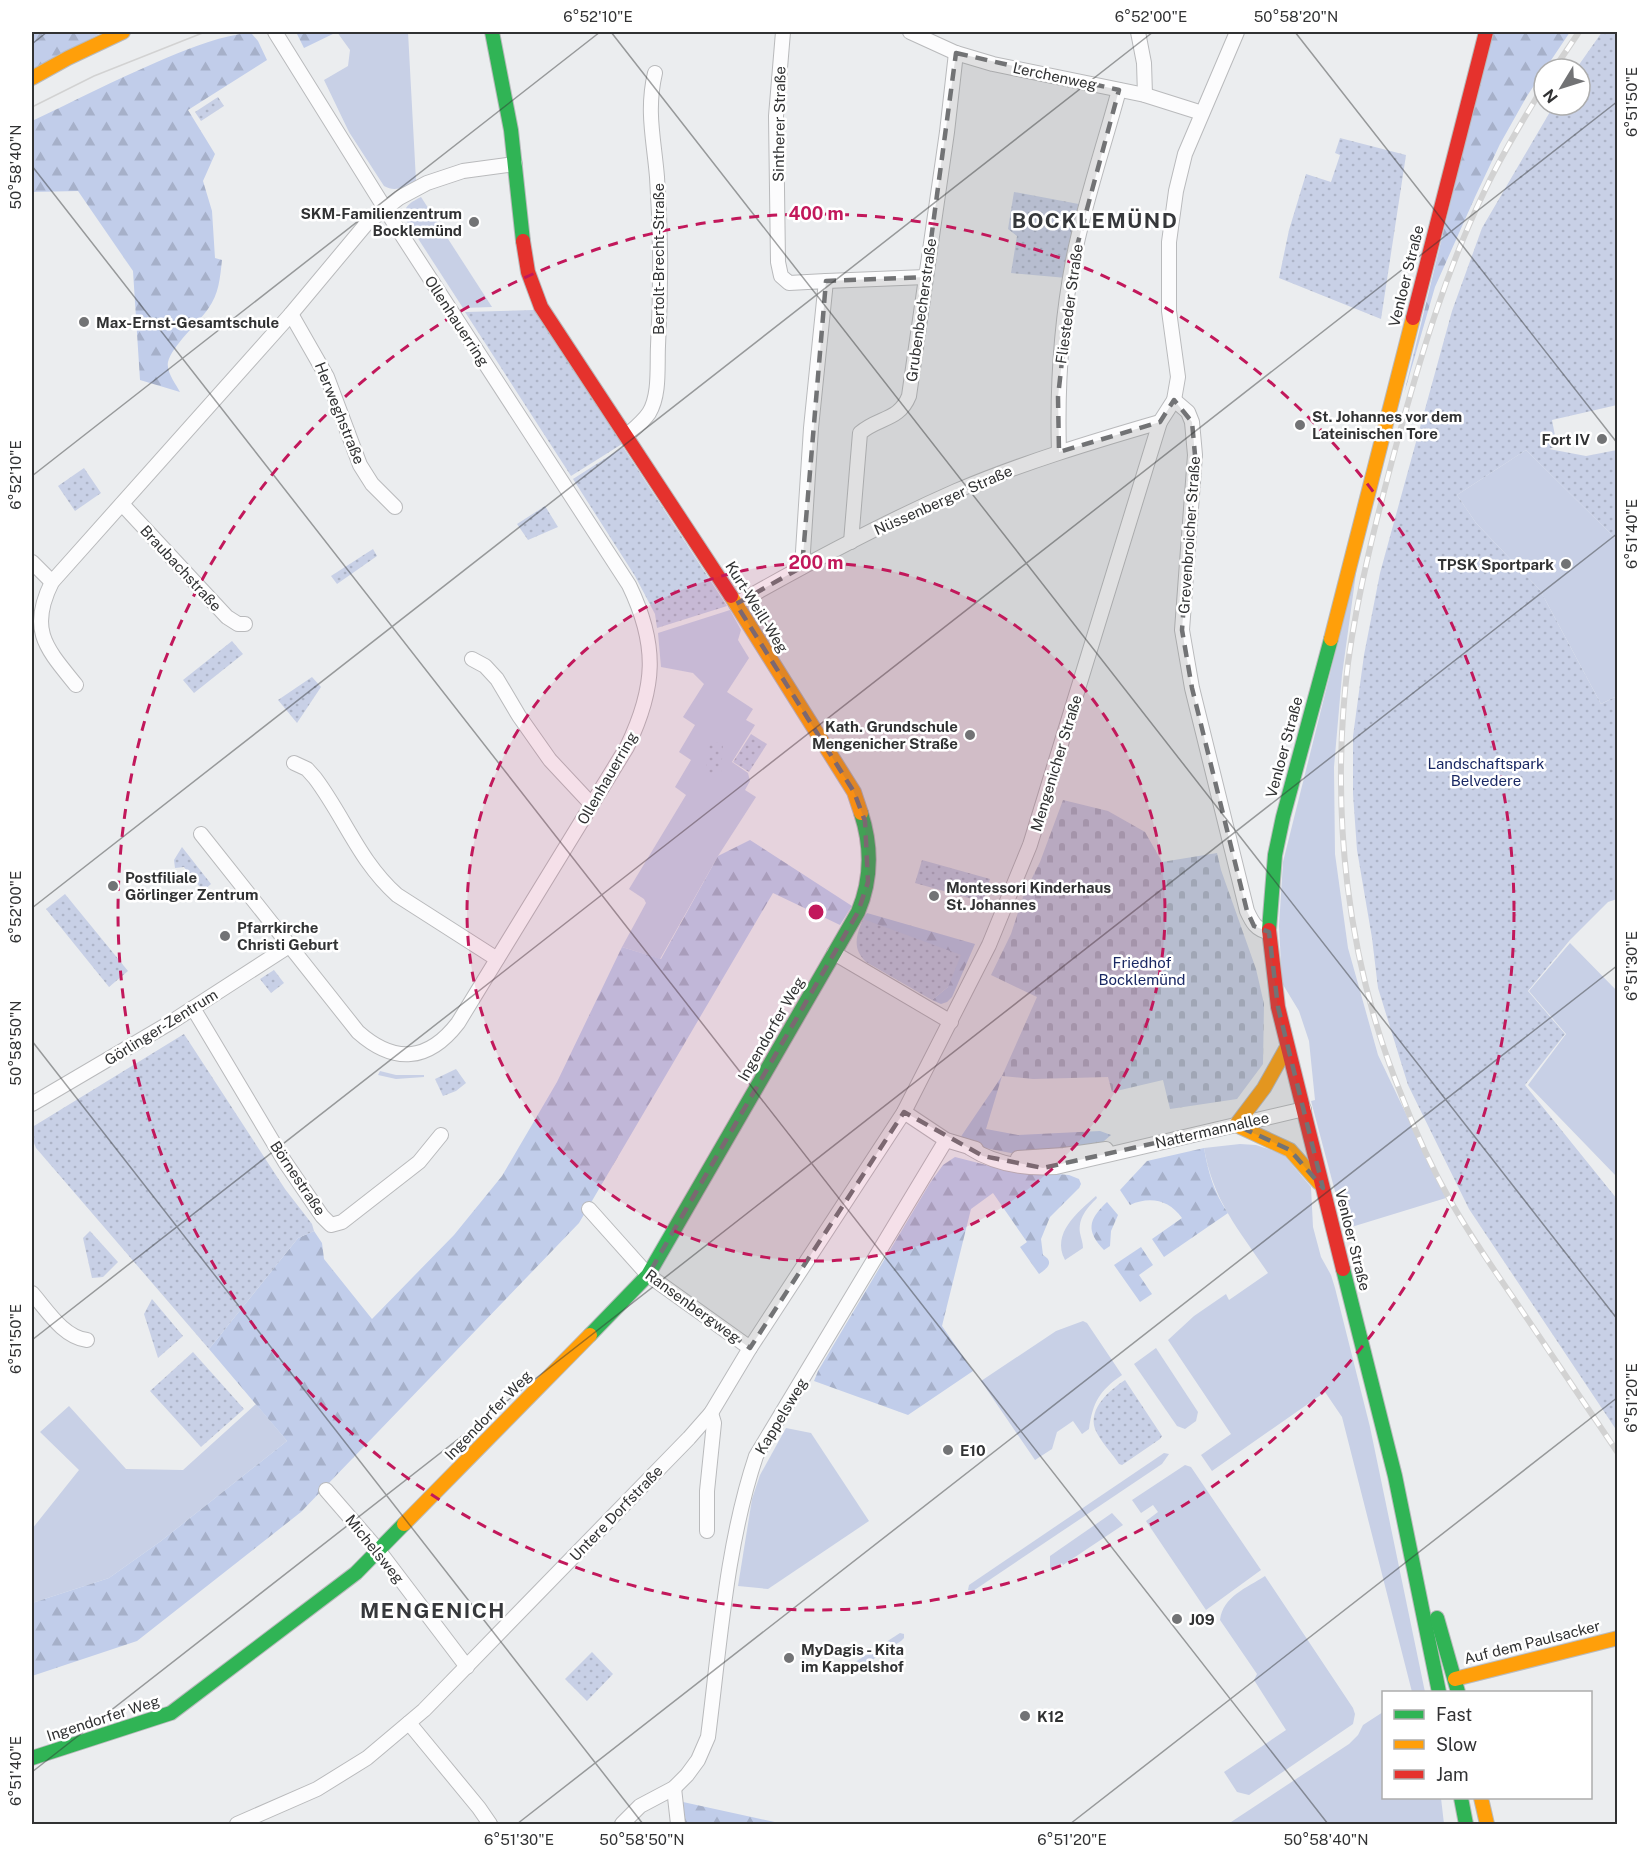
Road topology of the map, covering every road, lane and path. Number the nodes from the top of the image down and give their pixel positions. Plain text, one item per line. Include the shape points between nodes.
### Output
1 (123, 32) edge
2 (275, 32) edge
3 (492, 32) edge
4 (783, 32) edge
5 (910, 32) edge
6 (1138, 32) edge
7 (1236, 32) edge
8 (1486, 32) edge
9 (956, 53) junction
10 (656, 73) dead end
11 (32, 78) edge
12 (1119, 90) junction
13 (1145, 95) junction
14 (1202, 113) junction
15 (516, 164) junction
16 (385, 208) junction
17 (926, 277) junction
18 (826, 281) junction
19 (291, 314) junction
20 (1174, 400) junction
21 (1160, 422) junction
22 (626, 436) junction
23 (1059, 452) junction
24 (122, 504) junction
25 (394, 507) dead end
26 (851, 542) junction
27 (32, 562) edge
28 (802, 567) junction
29 (52, 582) junction
30 (736, 604) junction
31 (245, 624) dead end
32 (472, 659) dead end
33 (76, 685) dead end
34 (294, 763) dead end
35 (592, 805) junction
36 (201, 834) dead end
37 (1269, 932) junction
38 (289, 946) junction
39 (834, 953) junction
40 (497, 959) junction
41 (193, 1008) junction
42 (951, 1022) junction
43 (1287, 1047) junction
44 (32, 1104) edge
45 (1304, 1109) junction
46 (904, 1112) junction
47 (1236, 1125) junction
48 (441, 1135) dead end
49 (946, 1140) junction
50 (1323, 1188) junction
51 (590, 1209) dead end
52 (648, 1275) junction
53 (32, 1293) edge
54 (87, 1340) dead end
55 (750, 1348) junction
56 (711, 1413) junction
57 (1395, 1476) junction
58 (326, 1490) dead end
59 (707, 1531) dead end
60 (379, 1551) junction
61 (1617, 1638) edge
62 (467, 1667) junction
63 (1456, 1685) edge
64 (1438, 1688) edge
65 (409, 1723) junction
66 (32, 1758) edge
67 (674, 1788) junction
68 (1461, 1799) edge
69 (1481, 1799) edge
70 (237, 1824) edge
71 (490, 1824) edge
72 (622, 1824) edge
73 (678, 1824) edge
74 (1466, 1824) edge
75 (1487, 1824) edge

1 - 11 street
2 - 16 street, Ollenhauerring
3 - 15 street, Kurt-Weill-Weg
4 - 18 street, Sintherer Straße via 776,116 778,262 781,276 789,283
5 - 9 street, Lerchenweg
6 - 13 street
7 - 14 street
8 - 37 street, Venloer Straße via 1283,817 1271,888
9 - 12 street, Lerchenweg
9 - 17 street, Grubenbecherstraße
10 - 22 street, Bertolt-Brecht-Straße via 649,116 660,237 655,397 649,413
12 - 13 street, Lerchenweg
12 - 23 street, Fliesteder Straße via 1073,261 1059,386
13 - 14 street, Lerchenweg
14 - 20 street via 1179,174 1169,242 1169,311 1178,377
15 - 16 street via 440,178
15 - 22 street, Kurt-Weill-Weg via 520,235 534,292
16 - 19 street via 345,248
16 - 35 street, Ollenhauerring via 629,585 644,620 650,661 644,708 627,747
17 - 18 street, Sintherer Straße
17 - 26 street, Grubenbecherstraße via 905,407 860,433
18 - 28 street
19 - 24 street
19 - 25 street, Herweghstraße via 336,396 360,465
20 - 21 street, Mengenicher Straße
20 - 37 street, Grevenbroicher Straße via 1188,412 1192,422 1196,455 1182,630 1192,688 1247,911 1254,926
21 - 23 street, Nüssenberger Straße
21 - 42 street, Mengenicher Straße via 1030,845 989,945
22 - 30 street, Kurt-Weill-Weg
23 - 26 street, Nüssenberger Straße via 957,491
24 - 29 street
24 - 31 street, Braubachstraße via 227,617
26 - 28 street, Nüssenberger Straße
27 - 29 street
28 - 30 street, Nüssenberger Straße
29 - 33 street via 41,615 45,644
30 - 39 street, Kurt-Weill-Weg via 854,792 866,821 868,882 861,905
32 - 35 street via 497,679 550,760
34 - 40 street via 307,769 320,785 370,868 385,884
35 - 40 street, Ollenhauerring
36 - 38 street, Ollenhauerring
37 - 43 street, Venloer Straße
38 - 40 street, Ollenhauerring via 358,1032 380,1049 395,1053 422,1052 447,1037
38 - 41 street, Görlinger-Zentrum
39 - 42 street
39 - 52 street, Ingendorfer Weg
41 - 44 street, Görlinger-Zentrum
41 - 48 street, Börnestraße via 285,1162 332,1225 342,1222 419,1162
42 - 46 street, Mengenicher Straße
43 - 45 street, Venloer Straße
43 - 47 street via 1268,1085
45 - 47 street, Nattermannallee
45 - 50 street, Venloer Straße
46 - 49 street, Nattermannallee
46 - 55 street, Untere Dorfstraße
47 - 49 street, Nattermannallee via 1120,1151 1105,1148 1020,1158
47 - 50 street via 1290,1150
49 - 67 street, Kappelsweg via 756,1456 732,1557 708,1737 698,1760
50 - 57 street, Venloer Straße
51 - 52 street, Ransenbergweg
52 - 55 street, Ransenbergweg
52 - 60 street, Ingendorfer Weg
53 - 54 street via 69,1334
55 - 56 street, Untere Dorfstraße
56 - 59 street via 714,1423
56 - 62 street, Untere Dorfstraße
57 - 63 street, Venloer Straße
57 - 64 street, Venloer Straße
58 - 60 street, Michelsweg
60 - 62 street, Michelsweg
60 - 66 street, Ingendorfer Weg via 356,1573 171,1713
61 - 63 street, Auf dem Paulsacker
62 - 65 street, Untere Dorfstraße
63 - 64 street, Auf dem Paulsacker
65 - 70 street, Untere Dorfstraße via 368,1758 317,1789
65 - 71 street
67 - 72 street via 640,1806
67 - 73 street
68 - 74 street
69 - 75 street

